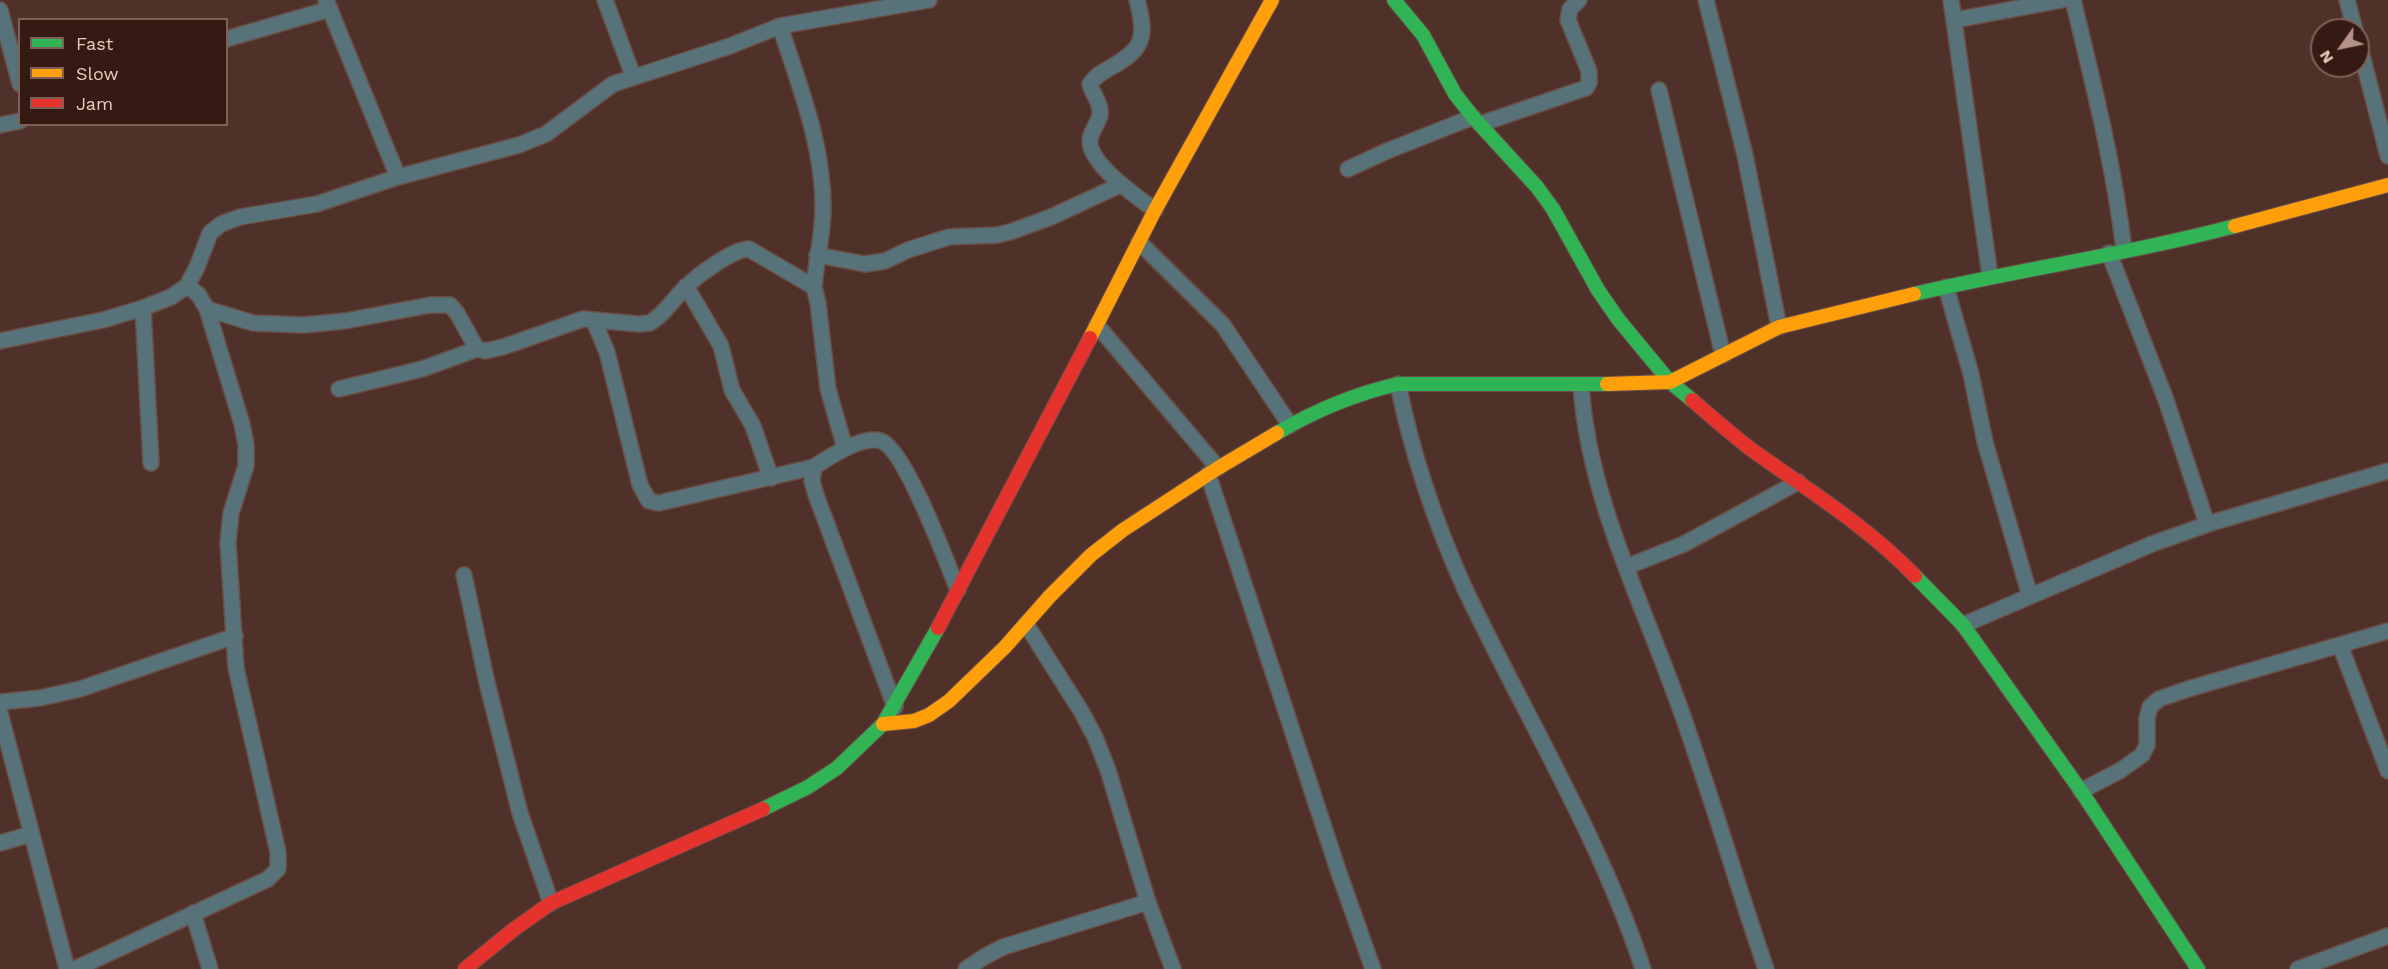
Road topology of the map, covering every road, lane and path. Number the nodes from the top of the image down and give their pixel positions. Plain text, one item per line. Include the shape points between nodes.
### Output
1 (605, 0) edge
2 (929, 0) edge
3 (1137, 0) edge
4 (1272, 0) edge
5 (1394, 0) edge
6 (1579, 0) edge
7 (1706, 0) edge
8 (1951, 0) edge
9 (2062, 0) edge
10 (2073, 0) edge
11 (2347, 0) edge
12 (328, 4) edge
13 (864, 6) edge
14 (0, 10) edge
15 (2352, 18) edge
16 (1955, 20) junction
17 (780, 26) junction
18 (228, 38) edge
19 (633, 76) junction
20 (18, 77) edge
21 (2368, 78) edge
22 (1659, 90) dead end
23 (1476, 120) junction
24 (18, 121) edge
25 (0, 125) edge
26 (2388, 156) edge
27 (1348, 169) dead end
28 (398, 177) junction
29 (2388, 185) edge
30 (1120, 186) junction
31 (1155, 210) junction
32 (1139, 242) junction
33 (2116, 251) junction
34 (817, 255) junction
35 (1990, 276) junction
36 (187, 286) junction
37 (686, 286) junction
38 (814, 287) junction
39 (1946, 287) junction
40 (143, 308) junction
41 (207, 309) junction
42 (594, 321) junction
43 (1097, 326) junction
44 (1779, 327) junction
45 (0, 341) edge
46 (477, 349) junction
47 (1723, 355) junction
48 (1670, 382) junction
49 (1398, 384) junction
50 (1581, 385) junction
51 (339, 389) dead end
52 (1290, 425) junction
53 (845, 448) junction
54 (151, 464) dead end
55 (814, 467) junction
56 (1213, 471) junction
57 (2388, 471) edge
58 (771, 478) junction
59 (1798, 482) junction
60 (2207, 524) junction
61 (1626, 567) junction
62 (464, 575) dead end
63 (958, 590) junction
64 (2030, 596) junction
65 (1026, 624) junction
66 (1963, 625) junction
67 (2388, 632) edge
68 (235, 636) junction
69 (2340, 645) junction
70 (0, 702) edge
71 (895, 707) junction
72 (0, 713) edge
73 (883, 724) junction
74 (4, 747) edge
75 (2388, 771) edge
76 (2081, 791) junction
77 (31, 834) junction
78 (0, 843) edge
79 (1148, 902) junction
80 (551, 903) junction
81 (192, 913) junction
82 (2388, 936) edge
83 (478, 965) edge
84 (66, 969) edge
85 (75, 969) edge
86 (210, 969) edge
87 (966, 969) edge
88 (1173, 969) edge
89 (1373, 969) edge
90 (1643, 969) edge
91 (1766, 969) edge
92 (2198, 969) edge
93 (2298, 969) edge

1 - 19 street
2 - 13 street
3 - 30 street via 1142,27 1137,50 1090,84 1100,116 1089,143
4 - 31 street
5 - 23 street via 1424,35 1455,94
6 - 23 street via 1570,9 1568,20 1589,71 1586,88
7 - 44 street via 1745,156
8 - 16 street
9 - 16 street
10 - 33 street via 2117,189
11 - 15 street
12 - 18 street
12 - 28 street
13 - 17 street
14 - 20 street
16 - 35 street
17 - 19 street
17 - 34 street via 807,114 822,184 823,230
19 - 28 street via 613,84 546,134 519,145
21 - 26 street
22 - 47 street
23 - 27 street
23 - 48 street via 1553,209 1598,290
24 - 25 street
28 - 36 street via 317,204 221,224 210,233
29 - 33 street via 2192,237
30 - 31 street
30 - 34 street via 1051,217 997,235 949,237 875,263
31 - 32 street
32 - 43 street
32 - 52 street via 1223,325
33 - 35 street
33 - 60 street
34 - 38 street
35 - 39 street
36 - 40 street
36 - 41 street via 198,294
37 - 38 street via 733,254 749,249
37 - 42 street via 650,323
37 - 58 street via 721,346 732,390 753,426
38 - 53 street via 828,389
39 - 44 street
39 - 64 street via 1971,374 1985,442
40 - 45 street
40 - 54 street
41 - 46 street via 253,323 303,325 450,305
41 - 68 street via 246,445 246,466 231,513 228,543
42 - 46 street via 575,320 503,347
42 - 58 street via 607,352 640,485 649,501 659,503
43 - 56 street
43 - 63 street
44 - 47 street
46 - 51 street via 422,369
47 - 48 street
48 - 50 street
48 - 59 street
49 - 50 street
49 - 52 street via 1341,400
49 - 90 street via 1408,433 1464,587 1612,885
50 - 61 street via 1589,452
52 - 56 street
53 - 55 street
53 - 63 street via 880,441 900,458
55 - 58 street
55 - 71 street via 812,482 816,495
56 - 65 street via 1091,555
56 - 89 street via 1339,873
57 - 60 street
59 - 61 street via 1684,544
59 - 66 street via 1895,555
60 - 64 street
61 - 91 street via 1695,752
62 - 80 street via 520,813
63 - 71 street
64 - 66 street
65 - 73 street via 949,701 914,721
65 - 79 street via 1095,737
66 - 76 street
67 - 69 street
68 - 70 street via 80,689
68 - 81 street via 240,690 278,852 278,868 268,879
69 - 75 street
69 - 76 street via 2159,699 2150,707 2147,745 2142,755
71 - 73 street
72 - 74 street
73 - 80 street via 837,768 808,787
74 - 77 street
76 - 92 street
77 - 78 street
77 - 84 street
79 - 87 street via 1003,947
79 - 88 street
80 - 83 street via 513,930
81 - 85 street
81 - 86 street
82 - 93 street

